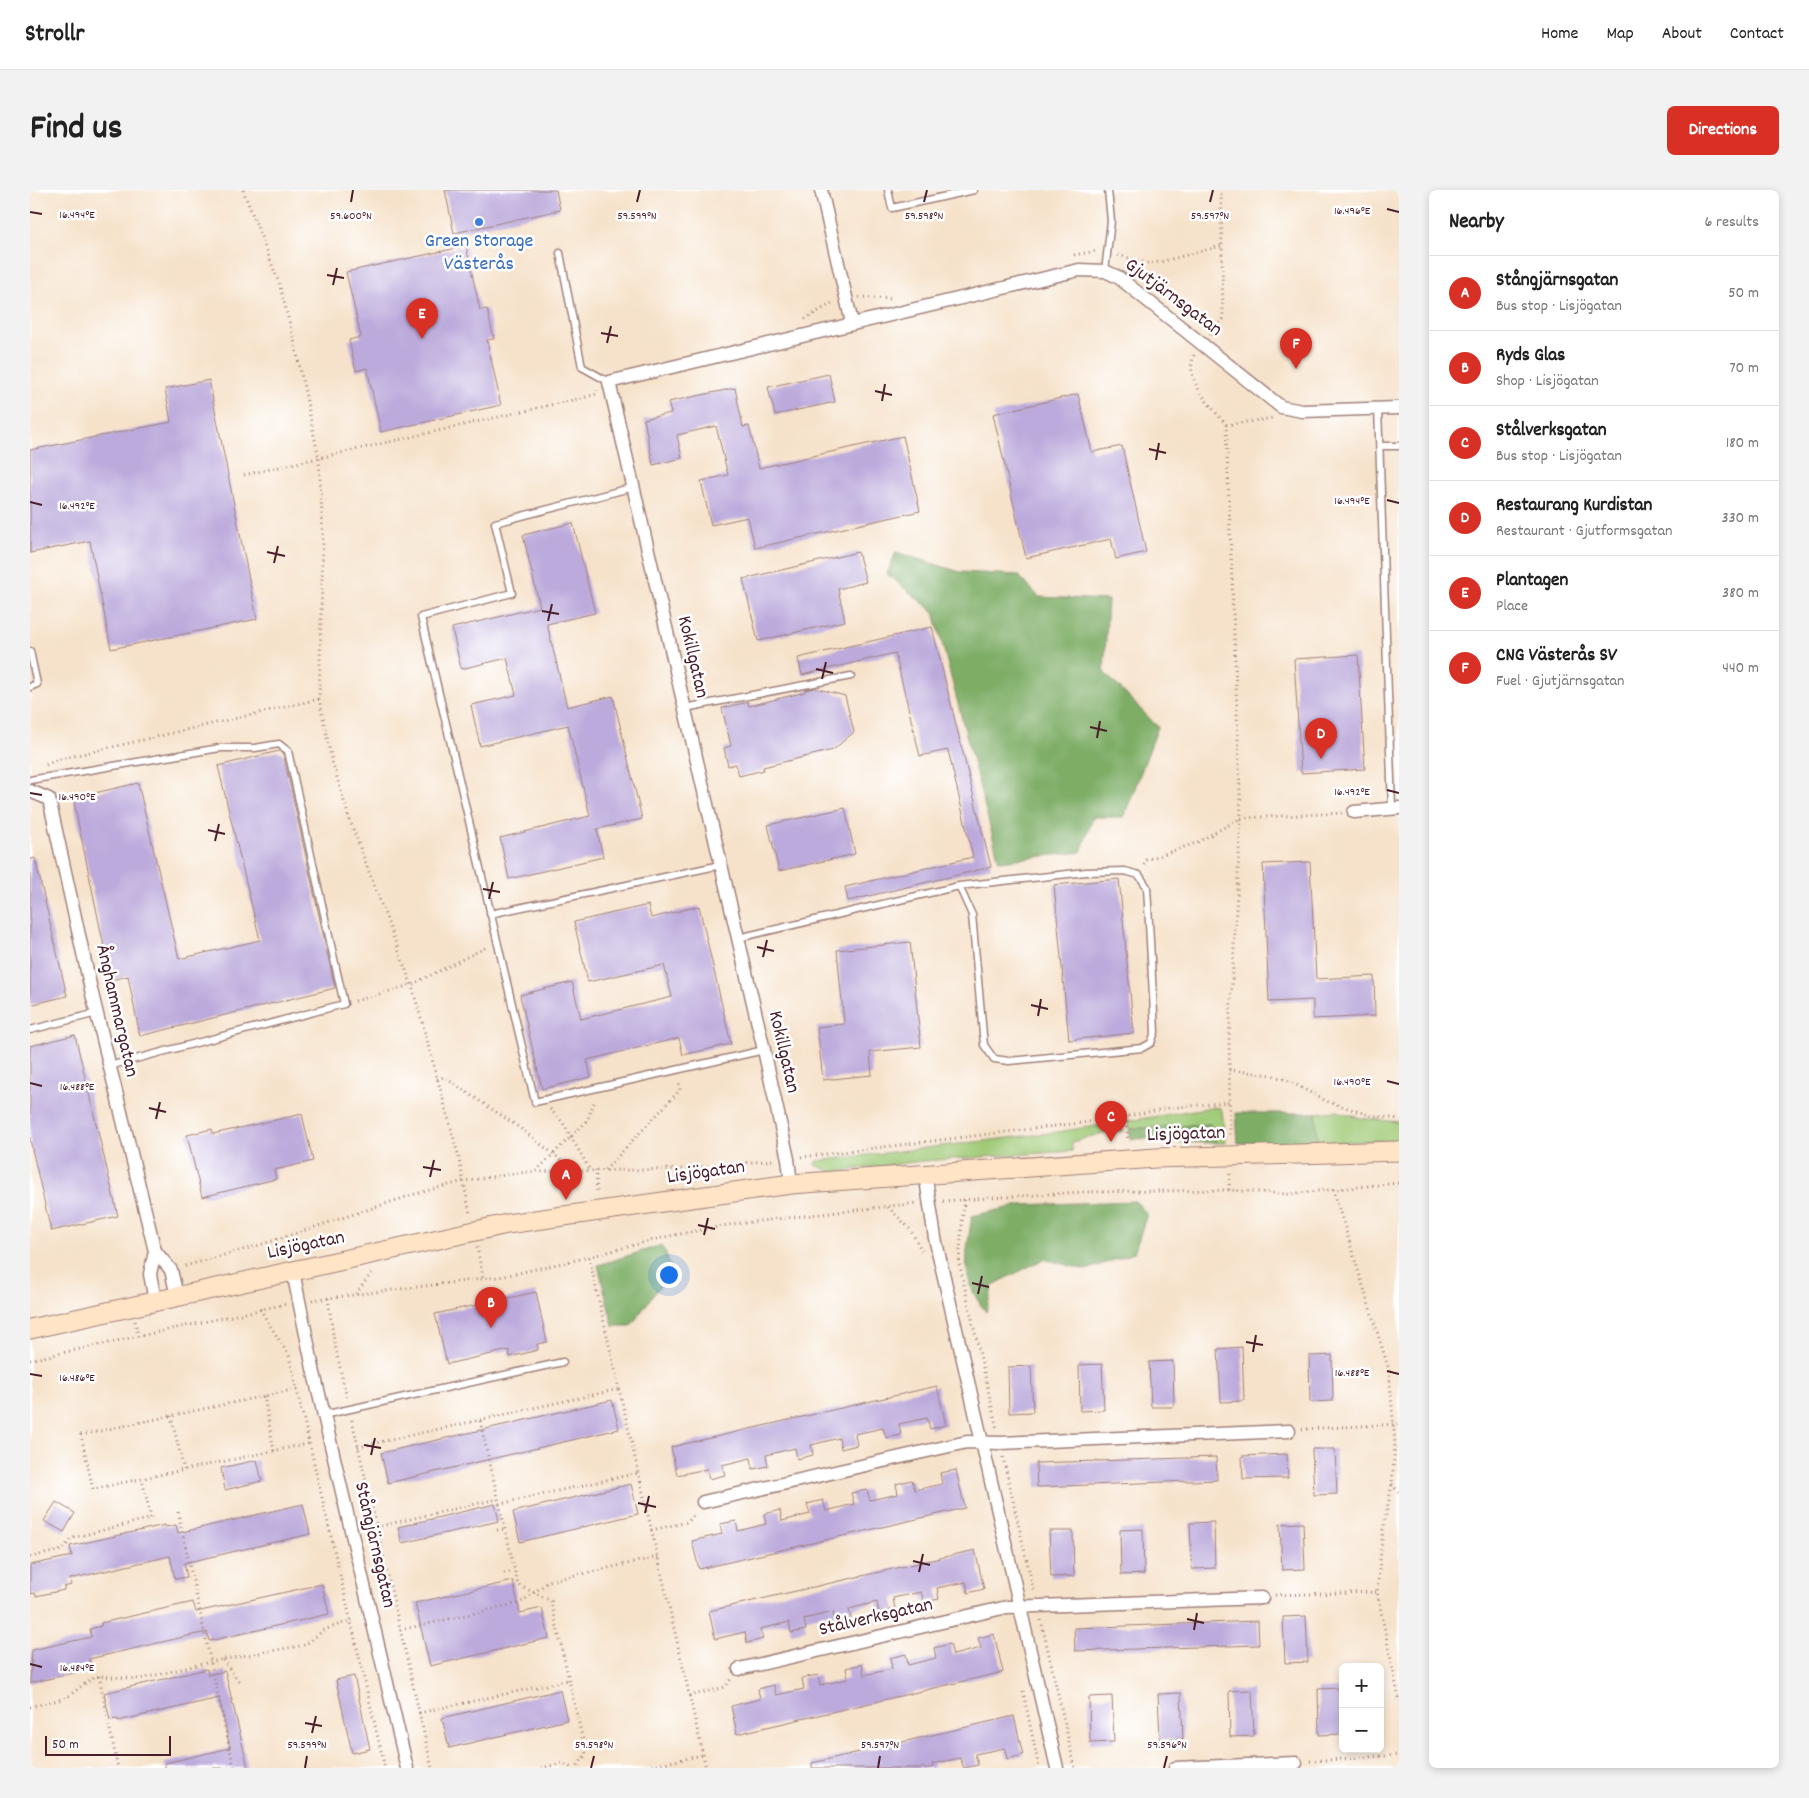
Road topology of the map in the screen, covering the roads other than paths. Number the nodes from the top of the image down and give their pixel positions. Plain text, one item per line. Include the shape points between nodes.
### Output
1 (821, 190) edge
2 (888, 190) edge
3 (974, 190) edge
4 (1108, 190) edge
5 (560, 253) dead end
6 (1105, 271) junction
7 (852, 323) junction
8 (610, 382) junction
9 (1378, 408) junction
10 (1399, 408) edge
11 (1380, 446) junction
12 (1399, 446) edge
13 (634, 487) junction
14 (30, 652) edge
15 (851, 676) dead end
16 (30, 687) edge
17 (685, 708) junction
18 (30, 780) edge
19 (30, 791) edge
20 (1395, 808) edge
21 (1354, 812) road end
22 (721, 865) junction
23 (959, 886) junction
24 (490, 914) junction
25 (738, 938) junction
26 (97, 1013) junction
27 (30, 1030) edge
28 (764, 1050) junction
29 (110, 1066) junction
30 (1399, 1151) edge
31 (925, 1173) junction
32 (790, 1184) junction
33 (154, 1251) junction
34 (293, 1272) junction
35 (177, 1296) junction
36 (154, 1301) junction
37 (30, 1329) edge
38 (563, 1362) dead end
39 (324, 1415) junction
40 (1289, 1430) road end
41 (984, 1443) junction
42 (703, 1502) road end
43 (1262, 1598) road end
44 (1022, 1607) junction
45 (739, 1669) road end
46 (1296, 1763) road end
47 (407, 1768) edge
48 (1057, 1768) edge
49 (1175, 1768) edge

1 - 7 street
2 - 3 lane via 892,208
4 - 6 lane via 1111,221
5 - 8 lane via 582,367
6 - 7 street, Gjutjärnsgatan via 1079,270
6 - 9 street, Gjutjärnsgatan via 1118,277 1281,406 1302,411
7 - 8 street
8 - 13 street, Kokillgatan
9 - 10 street, Gjutjärnsgatan
9 - 11 lane
11 - 12 lane
11 - 20 lane
13 - 17 street, Kokillgatan
13 - 24 lane via 495,523 512,593 421,617
14 - 16 lane via 37,684
15 - 17 lane
17 - 22 street, Kokillgatan
18 - 29 lane via 220,748 279,744 288,751 344,1004
19 - 26 street, Ånghammargatan via 49,799
20 - 21 street
22 - 24 lane
22 - 25 street, Kokillgatan
23 - 23 lane via 1086,872 1125,871 1139,875 1146,887 1155,1032 1151,1043 1142,1048 1009,1061 994,1059 984,1045 972,915
23 - 25 lane
24 - 28 lane via 535,1102
25 - 28 street, Kokillgatan
26 - 27 lane
26 - 29 street, Ånghammargatan
28 - 32 street, Kokillgatan via 788,1159
29 - 33 street, Ånghammargatan
30 - 31 street, Lisjögatan via 1156,1158
31 - 32 street, Lisjögatan
31 - 41 street via 935,1238
32 - 34 street, Lisjögatan via 507,1224
33 - 35 street via 172,1270
33 - 36 street, Ånghammargatan via 150,1274
34 - 35 street, Lisjögatan
34 - 39 street, Stångjärnsgatan
35 - 36 street, Lisjögatan
36 - 37 street, Lisjögatan
38 - 39 lane
39 - 47 street, Stångjärnsgatan
40 - 41 street
41 - 42 street via 967,1442
41 - 44 street
43 - 44 street, Stålverksgatan
44 - 45 street, Stålverksgatan
44 - 48 street
46 - 49 street

